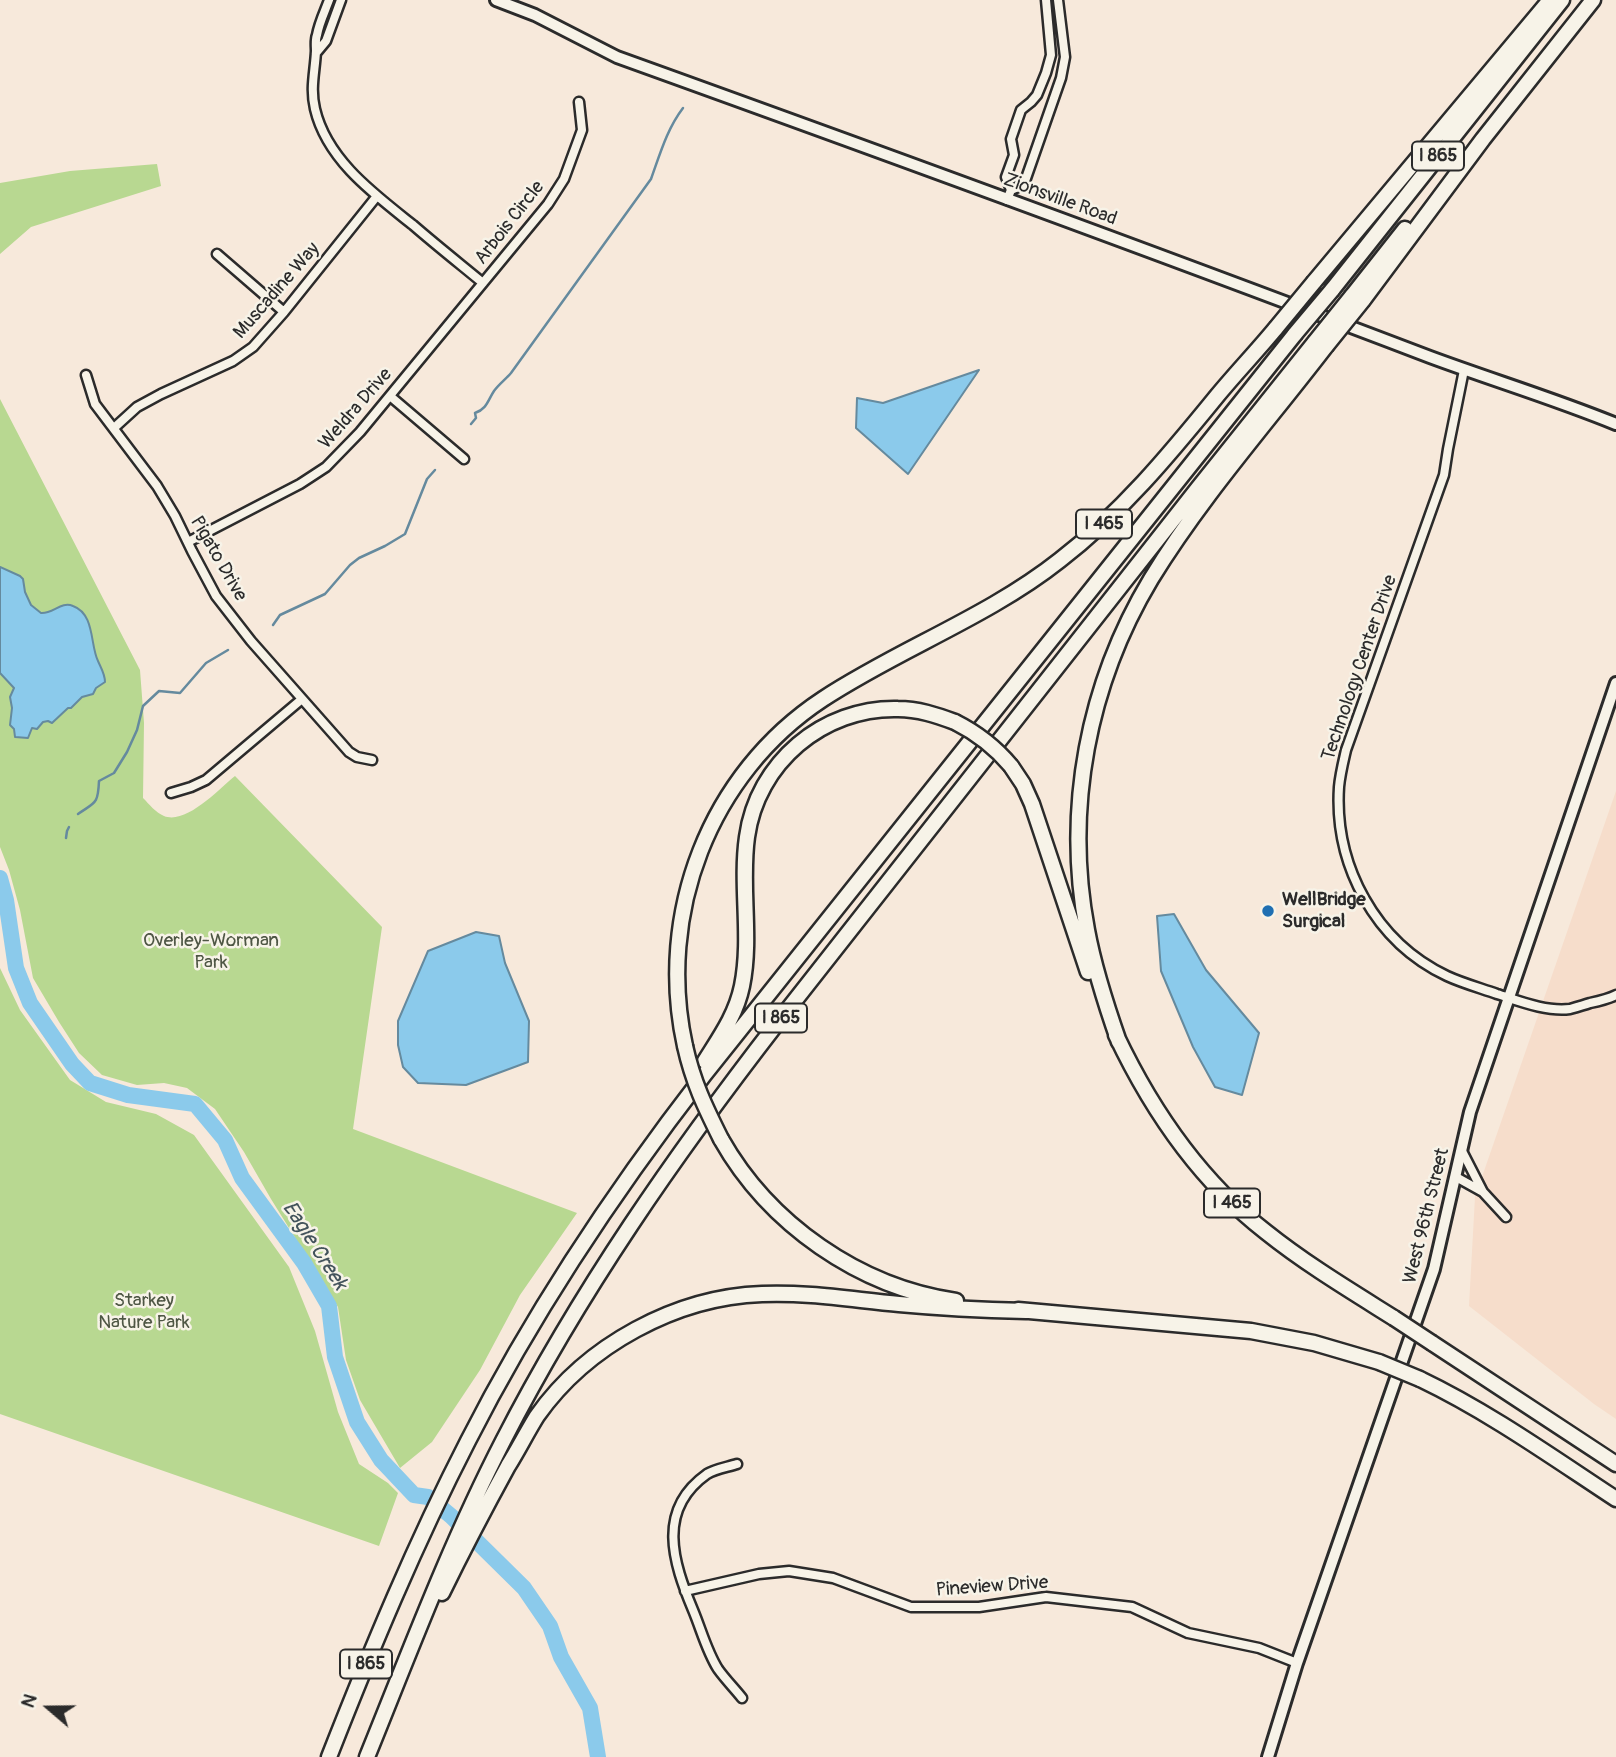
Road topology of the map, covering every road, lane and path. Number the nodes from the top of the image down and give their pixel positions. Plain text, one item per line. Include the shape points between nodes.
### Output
1 (329, 0) edge
2 (341, 0) edge
3 (496, 0) edge
4 (1046, 0) edge
5 (1058, 0) edge
6 (1550, 0) edge
7 (1562, 0) edge
8 (1593, 0) edge
9 (1537, 23) junction
10 (316, 53) junction
11 (579, 102) dead end
12 (1009, 195) junction
13 (377, 196) junction
14 (217, 254) dead end
15 (483, 283) junction
16 (284, 312) junction
17 (1320, 344) junction
18 (1464, 370) junction
19 (86, 374) dead end
20 (390, 396) junction
21 (1616, 424) edge
22 (114, 428) junction
23 (464, 459) dead end
24 (187, 542) junction
25 (1616, 683) edge
26 (302, 699) junction
27 (372, 760) dead end
28 (171, 793) dead end
29 (1616, 995) edge
30 (1508, 998) junction
31 (1119, 1042) junction
32 (666, 1125) junction
33 (1462, 1151) junction
34 (1456, 1177) junction
35 (1483, 1192) junction
36 (1506, 1217) dead end
37 (1026, 1311) junction
38 (737, 1464) dead end
39 (1616, 1464) edge
40 (486, 1490) junction
41 (1616, 1499) edge
42 (685, 1591) junction
43 (1297, 1663) junction
44 (742, 1698) dead end
45 (329, 1757) edge
46 (367, 1757) edge
47 (1268, 1757) edge

1 - 10 street via 316,37
2 - 10 street via 326,41
3 - 12 main road, Zionsville Road via 617,57
4 - 12 street via 1051,55 1037,95 1021,110 1011,139 1014,155 1006,177
5 - 12 street via 1065,57 1060,78 1024,184
6 - 9 highway, I 465
7 - 9 highway, I 865
8 - 17 highway, I 465, bridge
9 - 32 highway, I 865, bridge via 1332,290
9 - 37 highway, I 465, bridge via 1114,514 1017,590 823,699 788,726 757,757 709,829 684,905 676,978 693,1079 730,1155 799,1231 845,1262 888,1283 932,1296
10 - 13 street via 313,86 322,131 337,156
11 - 15 street, Arbois Circle via 582,130 564,178
12 - 18 main road, Zionsville Road
13 - 15 street
13 - 16 street, Muscadine Way
14 - 16 street
15 - 20 street, Weldra Drive
16 - 22 street, Muscadine Way via 233,361 161,394
17 - 31 highway, I 465 via 1139,599 1098,698 1084,764 1079,863 1093,962
17 - 40 highway, I 865 via 1222,458 685,1144 577,1308 527,1397
18 - 21 main road, Zionsville Road
18 - 30 street, Technology Center Drive via 1444,475 1346,750 1339,786 1340,813 1353,876 1385,928 1415,957 1446,975
19 - 22 street, Pigato Drive via 95,404
20 - 23 street
20 - 24 street, Weldra Drive via 326,467
22 - 24 street, Pigato Drive via 157,486
24 - 26 street, Pigato Drive via 216,596
25 - 30 main road, West 96th Street
26 - 27 street, Pigato Drive via 349,752
26 - 28 street via 206,780
29 - 30 street, Technology Center Drive via 1568,1009
30 - 33 main road, West 96th Street
31 - 32 highway, bridge via 1092,987 1032,804 1011,766 980,737 955,722 926,712 874,710 832,722 805,739 766,782 747,835 741,991 731,1020
31 - 39 highway, I 465, bridge via 1164,1123 1193,1162 1246,1216 1285,1247
32 - 45 highway, I 865 via 546,1303 496,1388 405,1571
33 - 34 main road, West 96th Street
33 - 35 street
34 - 35 street
34 - 43 main road, West 96th Street via 1434,1269
35 - 36 street
37 - 40 highway via 776,1294 725,1298 683,1309 632,1332 572,1377 538,1415
37 - 41 highway, I 465, bridge via 1251,1331 1347,1351 1446,1391
38 - 42 street via 709,1473 678,1509 672,1530 674,1557
40 - 46 highway, I 865 via 405,1662
42 - 43 street, Pineview Drive via 789,1572 833,1578 911,1607 979,1607 1046,1597 1132,1607 1188,1633 1259,1648
42 - 44 street via 718,1669
43 - 47 main road, West 96th Street

